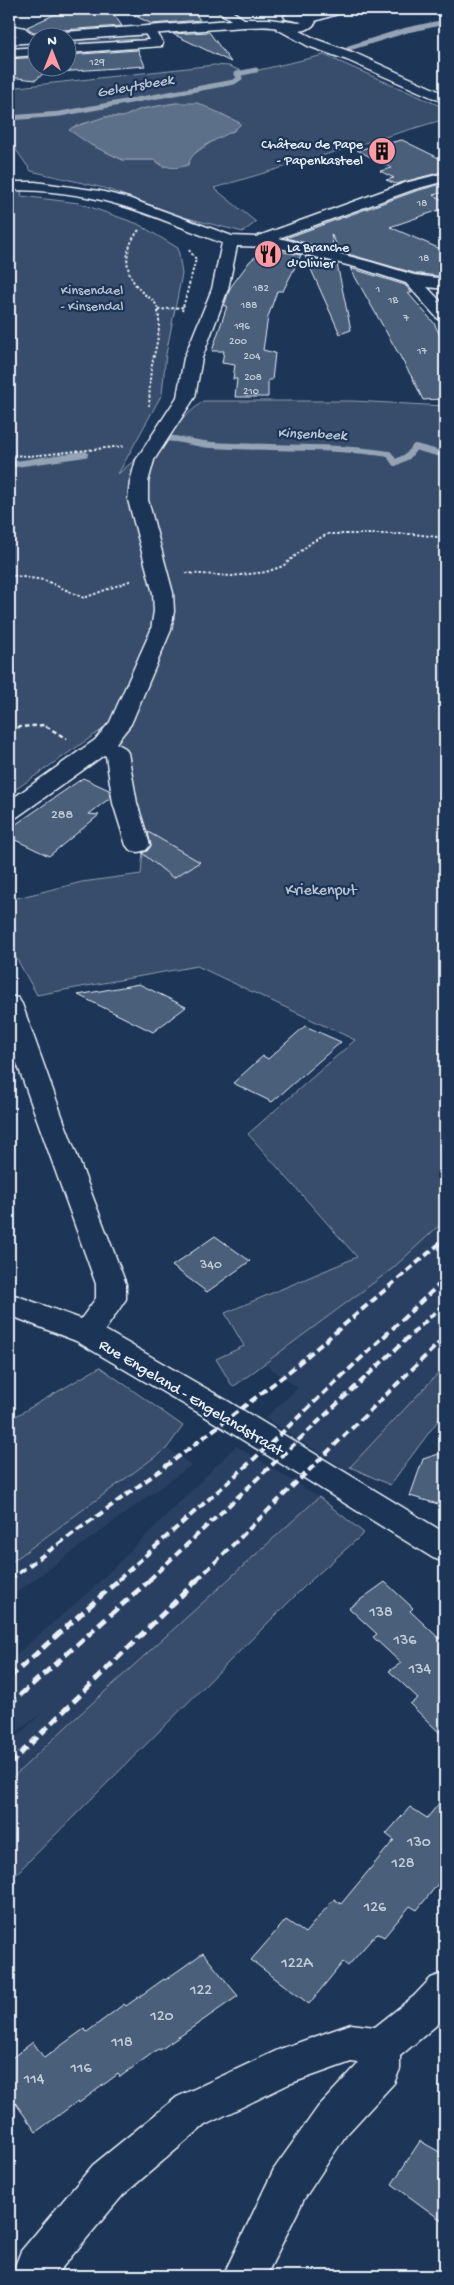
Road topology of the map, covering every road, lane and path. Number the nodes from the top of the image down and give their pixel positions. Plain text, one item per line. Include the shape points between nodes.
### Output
1 (221, 9) edge
2 (324, 9) edge
3 (340, 9) edge
4 (302, 21) junction
5 (278, 22) junction
6 (244, 23) junction
7 (9, 29) edge
8 (149, 30) junction
9 (28, 35) edge
10 (78, 36) edge
11 (28, 38) edge
12 (9, 40) edge
13 (319, 44) junction
14 (78, 48) edge
15 (28, 52) edge
16 (9, 53) edge
17 (445, 100) edge
18 (445, 177) edge
19 (9, 186) edge
20 (142, 227) dead end
21 (230, 240) junction
22 (256, 241) junction
23 (412, 280) junction
24 (445, 284) edge
25 (183, 307) dead end
26 (158, 310) junction
27 (445, 316) edge
28 (148, 413) dead end
29 (130, 446) dead end
30 (9, 455) edge
31 (445, 538) edge
32 (159, 572) junction
33 (9, 575) edge
34 (137, 575) dead end
35 (9, 728) edge
36 (103, 745) junction
37 (9, 812) edge
38 (138, 845) dead end
39 (9, 1004) edge
40 (9, 1304) edge
41 (88, 1333) junction
42 (445, 1550) edge
43 (445, 1991) edge
44 (381, 2047) junction
45 (32, 2276) edge
46 (244, 2276) edge

1 - 6 street
2 - 4 street
3 - 4 street
4 - 5 street
4 - 13 street via 300,29
5 - 6 street
5 - 13 street
6 - 8 street
7 - 9 street
8 - 10 street
8 - 14 street via 157,43
11 - 12 street
13 - 17 street
15 - 16 street
18 - 22 street via 410,186
19 - 21 street via 100,194
20 - 26 path via 131,238 126,258 128,271 144,294 154,299
21 - 22 street
21 - 32 street via 220,289 193,358 186,397 145,460 139,482 138,500
22 - 23 street via 276,242
23 - 24 street
23 - 27 street
25 - 26 path
26 - 28 path via 160,329 151,371
29 - 30 path via 30,456
31 - 32 path via 408,532 325,534 279,568 258,574
32 - 36 street via 164,612 161,630 120,724
33 - 34 path via 44,580 84,598 131,581
35 - 36 path via 44,725 78,746 90,742
36 - 37 street
36 - 38 street via 117,753 124,803
39 - 41 street, Rue Engeland - Engelandstraat via 111,1284 111,1299
40 - 41 street
41 - 42 street, Rue Engeland - Engelandstraat
43 - 44 street
44 - 45 street via 351,2043 280,2068 191,2111 108,2180 36,2266
44 - 46 street via 380,2069 332,2121 289,2184

